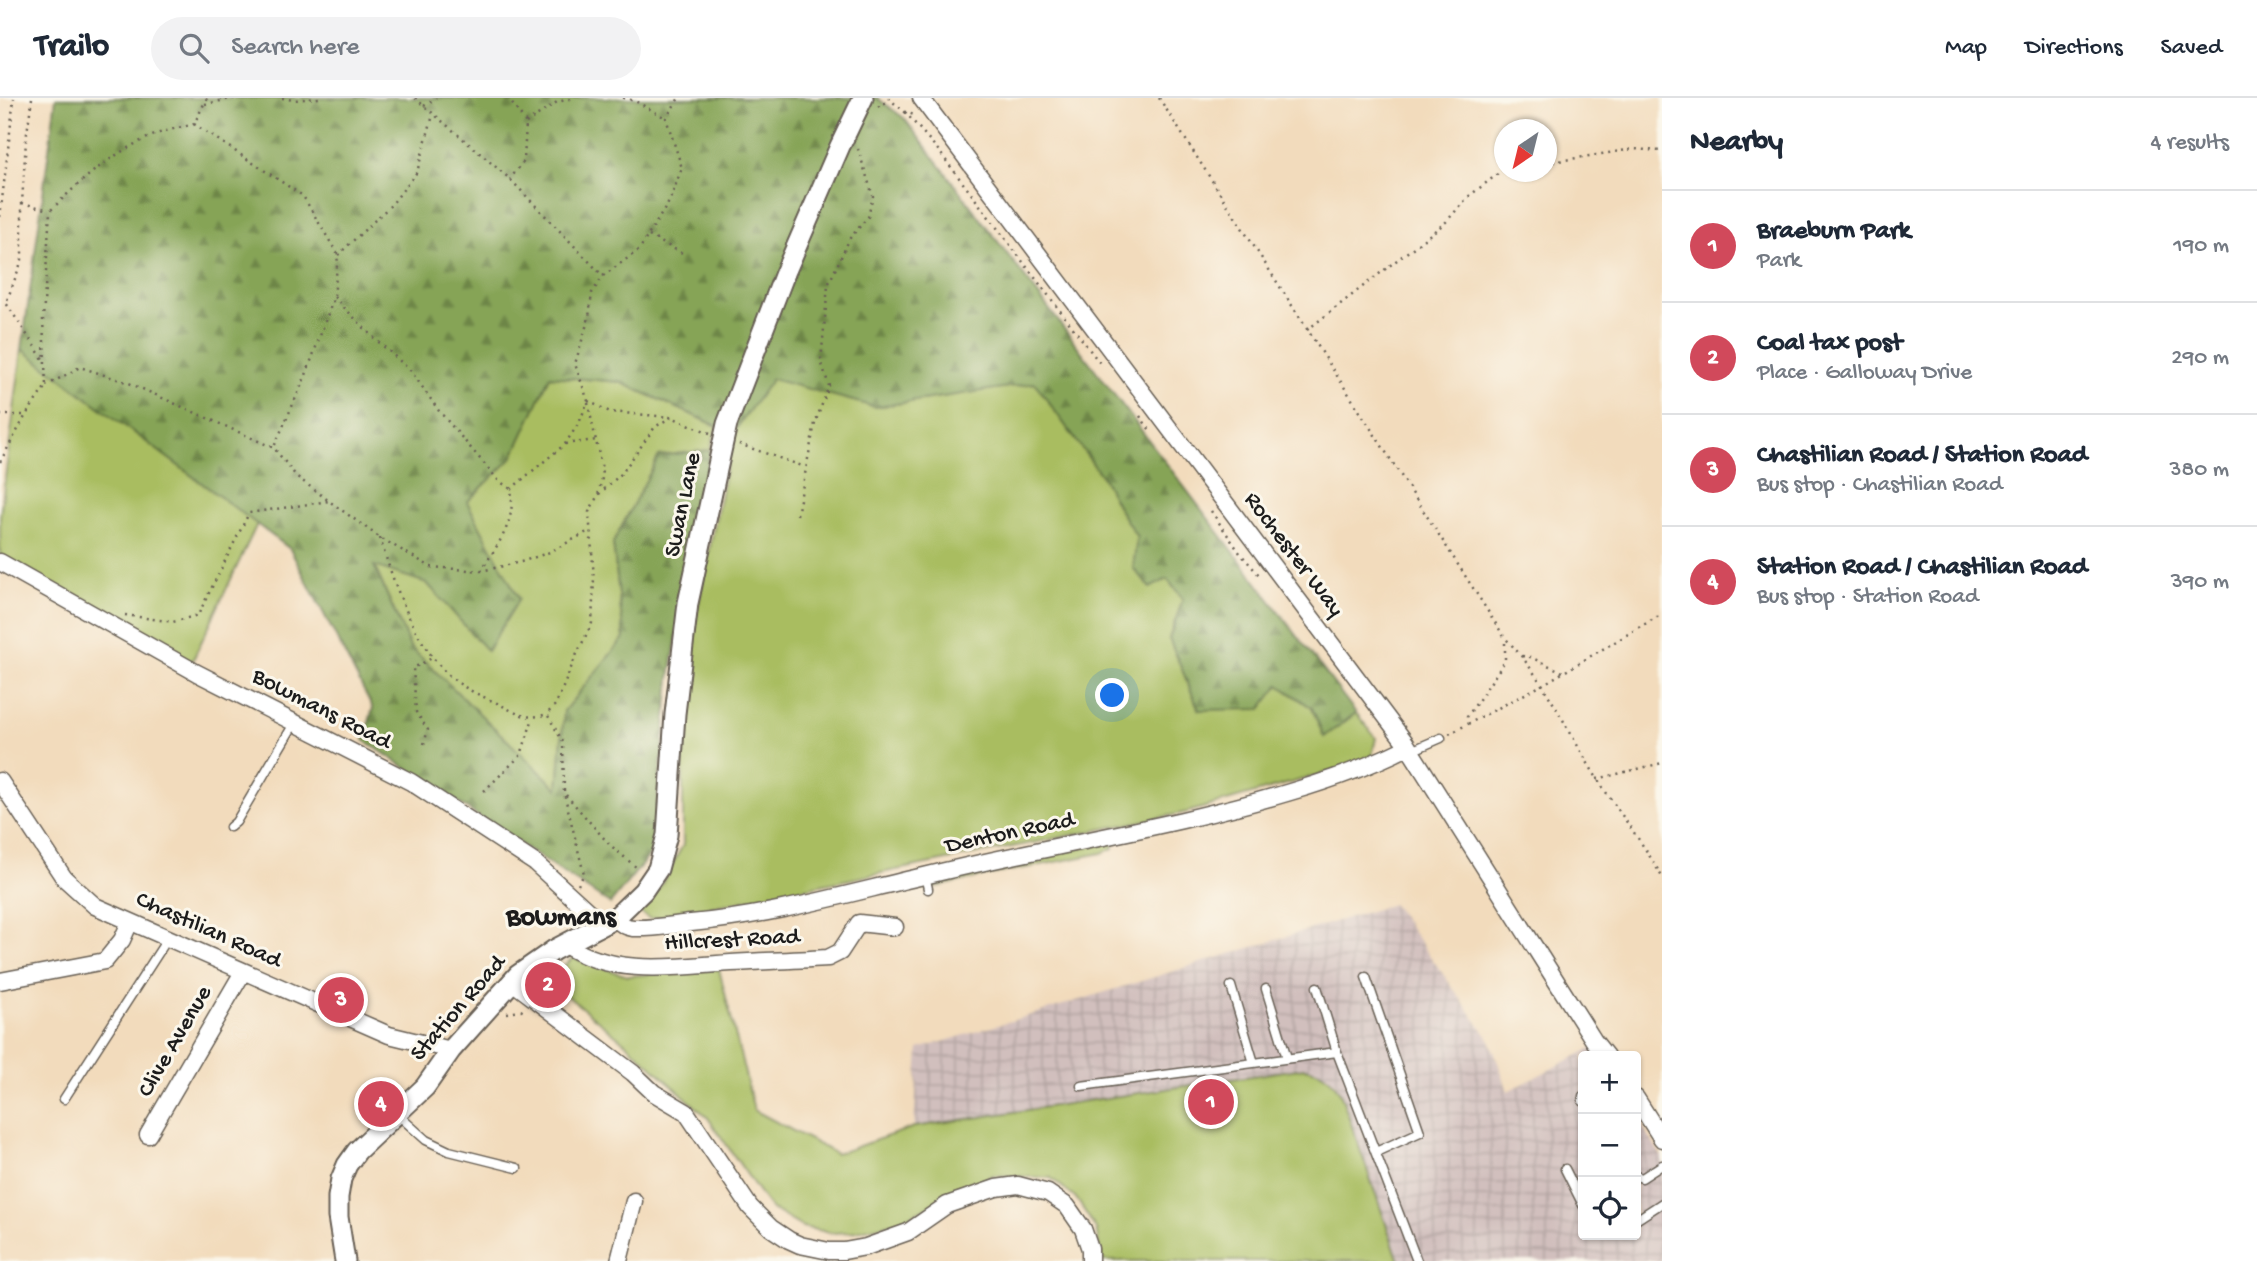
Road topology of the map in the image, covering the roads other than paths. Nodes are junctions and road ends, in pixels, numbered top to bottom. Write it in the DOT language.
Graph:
graph roads {
  1 [pos="921,98"];
  2 [pos="867,105"];
  3 [pos="0,562"];
  4 [pos="295,722"];
  5 [pos="1441,738"];
  6 [pos="1410,749"];
  7 [pos="3,791"];
  8 [pos="230,827"];
  9 [pos="849,895"];
  10 [pos="130,922"];
  11 [pos="609,922"];
  12 [pos="859,923"];
  13 [pos="895,927"];
  14 [pos="168,938"];
  15 [pos="564,944"];
  16 [pos="243,972"];
  17 [pos="1366,977"];
  18 [pos="0,981"];
  19 [pos="510,981"];
  20 [pos="1231,986"];
  21 [pos="1317,987"];
  22 [pos="1266,989"];
  23 [pos="450,1050"];
  24 [pos="1602,1051"];
  25 [pos="1337,1052"];
  26 [pos="1287,1058"];
  27 [pos="1254,1063"];
  28 [pos="1082,1086"];
  29 [pos="64,1099"];
  30 [pos="1641,1106"];
  31 [pos="397,1114"];
  32 [pos="148,1135"];
  33 [pos="1662,1139"];
  34 [pos="1376,1153"];
  35 [pos="1662,1165"];
  36 [pos="517,1168"];
  37 [pos="1565,1169"];
  38 [pos="1640,1177"];
  39 [pos="1578,1195"];
  40 [pos="634,1201"];
  41 [pos="1662,1203"];
  42 [pos="1641,1217"];
  43 [pos="345,1261"];
  44 [pos="619,1261"];
  45 [pos="1090,1261"];
  46 [pos="1417,1261"];
  1 -- 6 [label="street, Rochester Way"];
  2 -- 11 [label="street, Swan Lane"];
  3 -- 4 [label="street, Bowmans Road"];
  4 -- 8 [label="lane"];
  4 -- 11 [label="street, Bowmans Road"];
  5 -- 6 [label="lane"];
  6 -- 9 [label="street, Denton Road"];
  6 -- 24 [label="street, Rochester Way"];
  7 -- 10 [label="street, Chastilian Road"];
  9 -- 11 [label="street, Denton Road"];
  9 -- 12 [label="street"];
  10 -- 14 [label="street, Chastilian Road"];
  10 -- 18 [label="street"];
  11 -- 15 [label="street, Station Road"];
  12 -- 13 [label="street"];
  12 -- 15 [label="street, Hillcrest Road"];
  14 -- 16 [label="street, Chastilian Road"];
  14 -- 29 [label="lane"];
  15 -- 19 [label="street, Station Road"];
  16 -- 23 [label="street, Chastilian Road"];
  16 -- 32 [label="street, Clive Avenue"];
  17 -- 34 [label="lane"];
  19 -- 23 [label="street, Station Road"];
  19 -- 45 [label="street"];
  20 -- 27 [label="lane"];
  21 -- 25 [label="lane"];
  22 -- 26 [label="lane"];
  23 -- 31 [label="street, Station Road"];
  25 -- 26 [label="lane"];
  25 -- 34 [label="lane"];
  26 -- 27 [label="lane"];
  27 -- 28 [label="lane"];
  30 -- 33 [label="street"];
  31 -- 36 [label="lane"];
  31 -- 43 [label="street, Station Road"];
  34 -- 46 [label="lane"];
  35 -- 38 [label="lane"];
  37 -- 39 [label="lane"];
  40 -- 44 [label="street"];
  41 -- 42 [label="lane"];
}
